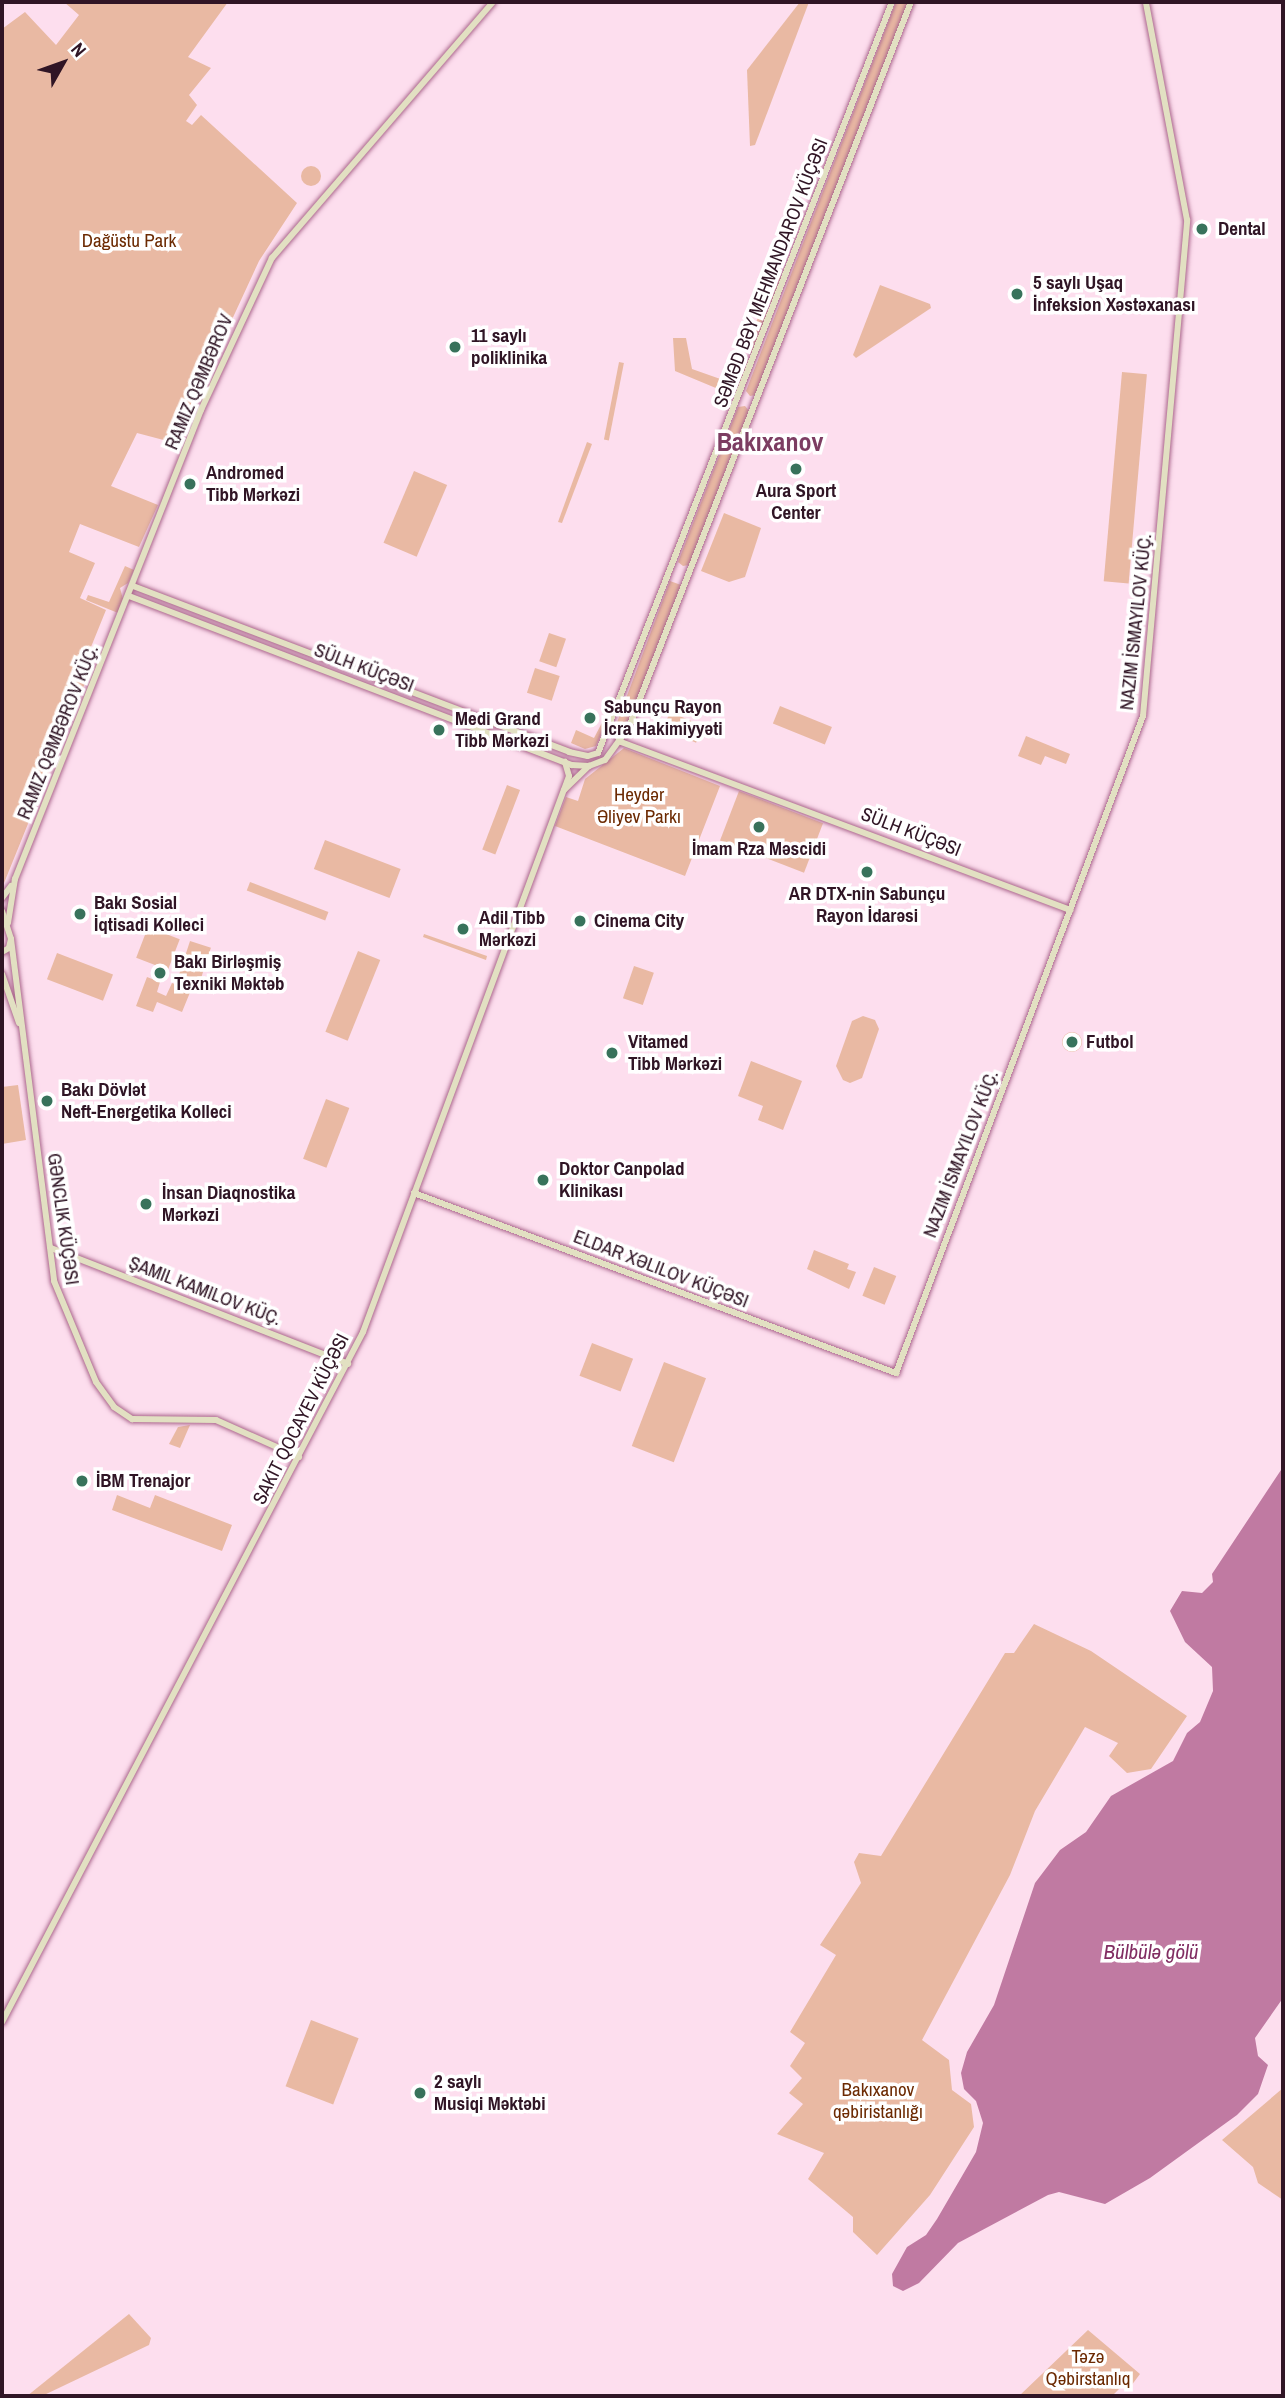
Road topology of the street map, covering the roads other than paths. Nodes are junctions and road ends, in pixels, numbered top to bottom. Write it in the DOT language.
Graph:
graph roads {
  1 [pos="493,2"];
  2 [pos="892,2"];
  3 [pos="911,2"];
  4 [pos="1146,2"];
  5 [pos="136,588"];
  6 [pos="129,596"];
  7 [pos="246,629"];
  8 [pos="242,639"];
  9 [pos="364,674"];
  10 [pos="361,684"];
  11 [pos="612,723"];
  12 [pos="629,727"];
  13 [pos="621,742"];
  14 [pos="562,749"];
  15 [pos="602,749"];
  16 [pos="561,760"];
  17 [pos="589,766"];
  18 [pos="560,797"];
  19 [pos="15,878"];
  20 [pos="2,898"];
  21 [pos="1071,910"];
  22 [pos="2,911"];
  23 [pos="8,923"];
  24 [pos="11,939"];
  25 [pos="2,953"];
  26 [pos="2,974"];
  27 [pos="23,1035"];
  28 [pos="414,1193"];
  29 [pos="51,1248"];
  30 [pos="348,1364"];
  31 [pos="299,1457"];
  32 [pos="2,2022"];
  1 -- 5 [label="street, RAMIZ QƏMBƏROV"];
  2 -- 11 [label="street, SƏMƏD BƏY MEHMANDAROV KÜÇƏSI"];
  3 -- 12 [label="street, SƏMƏD BƏY MEHMANDAROV KÜÇƏSI"];
  4 -- 21 [label="street"];
  5 -- 6 [label="street, RAMIZ QƏMBƏROV"];
  5 -- 7 [label="street, SÜLH KÜÇƏSI"];
  6 -- 8 [label="street, SÜLH KÜÇƏSI"];
  6 -- 19 [label="street, RAMIZ QƏMBƏROV KÜÇ."];
  7 -- 8 [label="street"];
  7 -- 9 [label="street, SÜLH KÜÇƏSI"];
  8 -- 10 [label="street, SÜLH KÜÇƏSI"];
  9 -- 10 [label="street"];
  9 -- 14 [label="street, SÜLH KÜÇƏSI"];
  10 -- 16 [label="street, SÜLH KÜÇƏSI"];
  11 -- 12 [label="street"];
  11 -- 13 [label="street"];
  11 -- 15 [label="street, SƏMƏD BƏY MEHMANDAROV KÜÇƏSI"];
  12 -- 13 [label="street, SƏMƏD BƏY MEHMANDAROV KÜÇƏSI"];
  13 -- 17 [label="street, SƏMƏD BƏY MEHMANDAROV KÜÇƏSI"];
  13 -- 21 [label="street, SÜLH KÜÇƏSI"];
  14 -- 15 [label="street"];
  14 -- 16 [label="street"];
  15 -- 17 [label="street, SƏMƏD BƏY MEHMANDAROV KÜÇƏSI"];
  16 -- 17 [label="street, SÜLH KÜÇƏSI"];
  16 -- 18 [label="street"];
  17 -- 18 [label="street"];
  18 -- 28 [label="street, SAKIT QOCAYEV KÜÇƏSI"];
  19 -- 20 [label="street"];
  19 -- 23 [label="street"];
  21 -- 28 [label="street, ELDAR XƏLILOV KÜÇƏSI"];
  22 -- 23 [label="street"];
  23 -- 24 [label="street"];
  24 -- 25 [label="street"];
  24 -- 27 [label="street"];
  26 -- 27 [label="street"];
  27 -- 29 [label="street, GƏNCLIK KÜÇƏSI"];
  28 -- 30 [label="street, SAKIT QOCAYEV KÜÇƏSI"];
  29 -- 30 [label="street, ŞAMIL KAMILOV KÜÇ."];
  29 -- 31 [label="street, GƏNCLIK KÜÇƏSI"];
  30 -- 31 [label="street, SAKIT QOCAYEV KÜÇƏSI"];
  31 -- 32 [label="street, SAKIT QOCAYEV KÜÇƏSI"];
}
